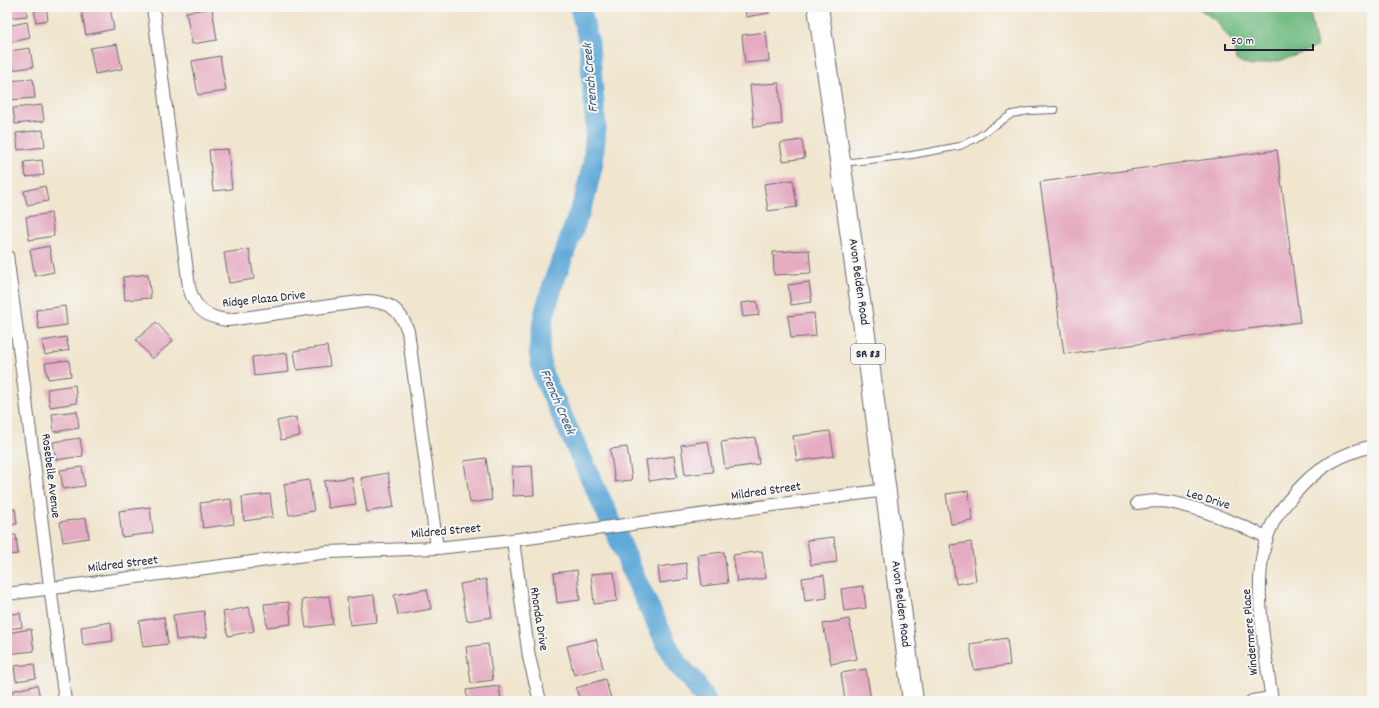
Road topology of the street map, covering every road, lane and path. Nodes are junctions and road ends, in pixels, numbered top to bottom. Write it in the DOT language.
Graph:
graph roads {
  1 [pos="153,7"];
  2 [pos="818,7"];
  3 [pos="1055,110"];
  4 [pos="841,163"];
  5 [pos="7,255"];
  6 [pos="1372,446"];
  7 [pos="886,490"];
  8 [pos="1137,503"];
  9 [pos="1267,537"];
  10 [pos="512,540"];
  11 [pos="437,548"];
  12 [pos="50,588"];
  13 [pos="7,594"];
  14 [pos="1272,700"];
  15 [pos="65,701"];
  16 [pos="540,701"];
  17 [pos="913,701"];
  18 [pos="1252,701"];
  1 -- 11 [label="street, Ridge Plaza Drive"];
  2 -- 4 [label="main road, Avon Belden Road / SR 83"];
  3 -- 4 [label="lane"];
  4 -- 7 [label="main road, Avon Belden Road / SR 83"];
  5 -- 12 [label="street, Rosebelle Avenue"];
  6 -- 9 [label="street, Windermere Place"];
  7 -- 10 [label="street, Mildred Street"];
  7 -- 17 [label="main road, Avon Belden Road / SR 83"];
  8 -- 9 [label="street, Leo Drive"];
  9 -- 14 [label="street, Windermere Place"];
  10 -- 11 [label="street, Mildred Street"];
  10 -- 16 [label="street, Rhonda Drive"];
  11 -- 12 [label="street, Mildred Street"];
  12 -- 13 [label="street, Mildred Street"];
  12 -- 15 [label="street, Rosebelle Avenue"];
  14 -- 18 [label="street"];
}
